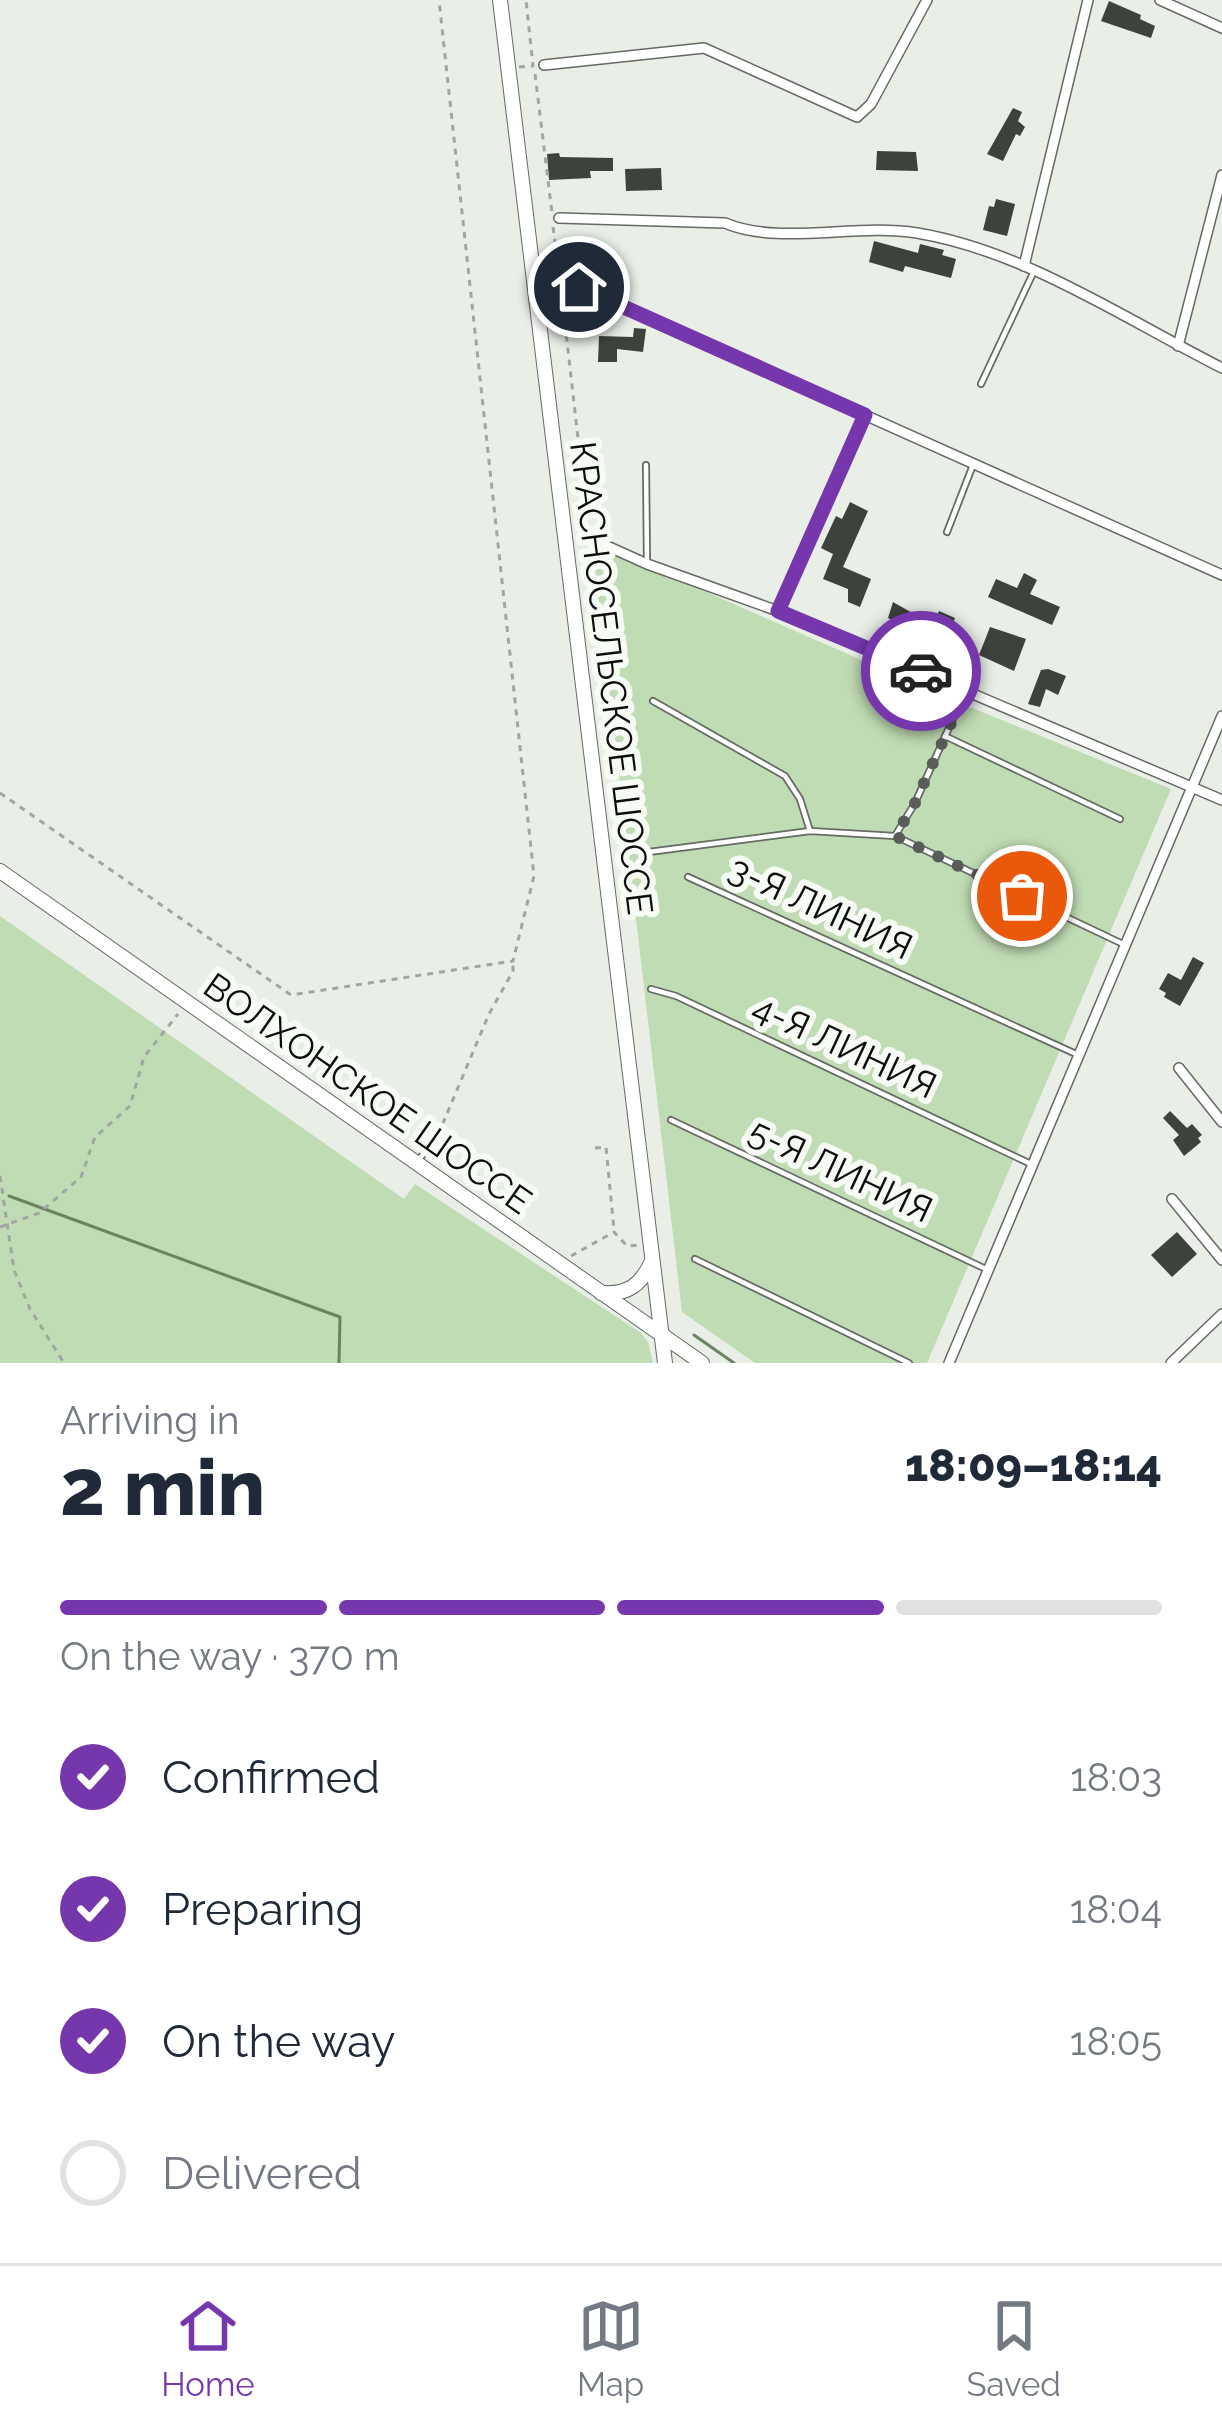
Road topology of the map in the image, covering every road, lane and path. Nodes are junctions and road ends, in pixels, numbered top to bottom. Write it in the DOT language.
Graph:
graph roads {
  1 [pos="440,0"];
  2 [pos="500,0"];
  3 [pos="526,0"];
  4 [pos="927,0"];
  5 [pos="1088,0"];
  6 [pos="1160,0"];
  7 [pos="1222,28"];
  8 [pos="536,66"];
  9 [pos="521,67"];
  10 [pos="1222,175"];
  11 [pos="555,223"];
  12 [pos="1029,269"];
  13 [pos="579,287"];
  14 [pos="1178,346"];
  15 [pos="1222,368"];
  16 [pos="981,384"];
  17 [pos="865,415"];
  18 [pos="973,464"];
  19 [pos="646,465"];
  20 [pos="947,532"];
  21 [pos="593,544"];
  22 [pos="647,564"];
  23 [pos="1222,575"];
  24 [pos="778,611"];
  25 [pos="966,690"];
  26 [pos="653,701"];
  27 [pos="1222,716"];
  28 [pos="945,736"];
  29 [pos="1190,785"];
  30 [pos="0,794"];
  31 [pos="1222,800"];
  32 [pos="1120,819"];
  33 [pos="810,831"];
  34 [pos="895,836"];
  35 [pos="641,854"];
  36 [pos="0,871"];
  37 [pos="688,877"];
  38 [pos="1125,945"];
  39 [pos="513,962"];
  40 [pos="651,988"];
  41 [pos="184,1007"];
  42 [pos="1080,1056"];
  43 [pos="1179,1068"];
  44 [pos="671,1120"];
  45 [pos="1222,1122"];
  46 [pos="438,1136"];
  47 [pos="595,1148"];
  48 [pos="417,1164"];
  49 [pos="1034,1165"];
  50 [pos="0,1176"];
  51 [pos="1172,1199"];
  52 [pos="7,1224"];
  53 [pos="0,1227"];
  54 [pos="614,1232"];
  55 [pos="638,1245"];
  56 [pos="569,1259"];
  57 [pos="695,1259"];
  58 [pos="653,1260"];
  59 [pos="1222,1260"];
  60 [pos="988,1270"];
  61 [pos="601,1293"];
  62 [pos="1222,1314"];
  63 [pos="662,1334"];
  64 [pos="64,1363"];
  65 [pos="665,1363"];
  66 [pos="702,1363"];
  67 [pos="909,1363"];
  68 [pos="949,1363"];
  69 [pos="1171,1363"];
  1 -- 39 [label="path"];
  2 -- 58 [label="main road, КРАСНОСЕЛЬСКОЕ ШОССЕ"];
  3 -- 8 [label="path"];
  4 -- 8 [label="street"];
  5 -- 12 [label="street"];
  6 -- 7 [label="street"];
  8 -- 9 [label="path"];
  8 -- 11 [label="path"];
  10 -- 14 [label="street"];
  11 -- 12 [label="street"];
  11 -- 21 [label="path"];
  12 -- 14 [label="street"];
  12 -- 16 [label="lane"];
  13 -- 17 [label="street"];
  14 -- 15 [label="street"];
  17 -- 18 [label="street"];
  17 -- 24 [label="lane"];
  18 -- 20 [label="lane"];
  18 -- 23 [label="street"];
  19 -- 22 [label="lane"];
  21 -- 22 [label="street"];
  22 -- 24 [label="street"];
  24 -- 25 [label="street"];
  25 -- 28 [label="lane"];
  25 -- 29 [label="street"];
  26 -- 33 [label="lane"];
  27 -- 29 [label="street"];
  28 -- 32 [label="lane"];
  28 -- 34 [label="lane"];
  29 -- 31 [label="street"];
  29 -- 38 [label="street"];
  30 -- 39 [label="path"];
  33 -- 34 [label="lane"];
  33 -- 35 [label="lane"];
  34 -- 38 [label="lane"];
  36 -- 48 [label="main road, ВОЛХОНСКОЕ ШОССЕ"];
  37 -- 42 [label="lane, 3-Я ЛИНИЯ"];
  38 -- 42 [label="street"];
  39 -- 46 [label="path"];
  40 -- 49 [label="lane, 4-Я ЛИНИЯ"];
  41 -- 52 [label="path"];
  42 -- 49 [label="street"];
  43 -- 45 [label="street"];
  44 -- 60 [label="lane, 5-Я ЛИНИЯ"];
  46 -- 48 [label="lane"];
  47 -- 54 [label="path"];
  48 -- 61 [label="main road, ВОЛХОНСКОЕ ШОССЕ"];
  49 -- 60 [label="street"];
  50 -- 52 [label="path"];
  51 -- 59 [label="street"];
  52 -- 53 [label="path"];
  52 -- 64 [label="path"];
  54 -- 55 [label="path"];
  54 -- 56 [label="path"];
  57 -- 67 [label="lane"];
  58 -- 61 [label="main road"];
  58 -- 63 [label="main road, КРАСНОСЕЛЬСКОЕ ШОССЕ"];
  60 -- 68 [label="street"];
  61 -- 63 [label="main road, ВОЛХОНСКОЕ ШОССЕ"];
  62 -- 69 [label="street"];
  63 -- 65 [label="main road, КРАСНОСЕЛЬСКОЕ ШОССЕ"];
  63 -- 66 [label="main road, ВОЛХОНСКОЕ ШОССЕ"];
}
